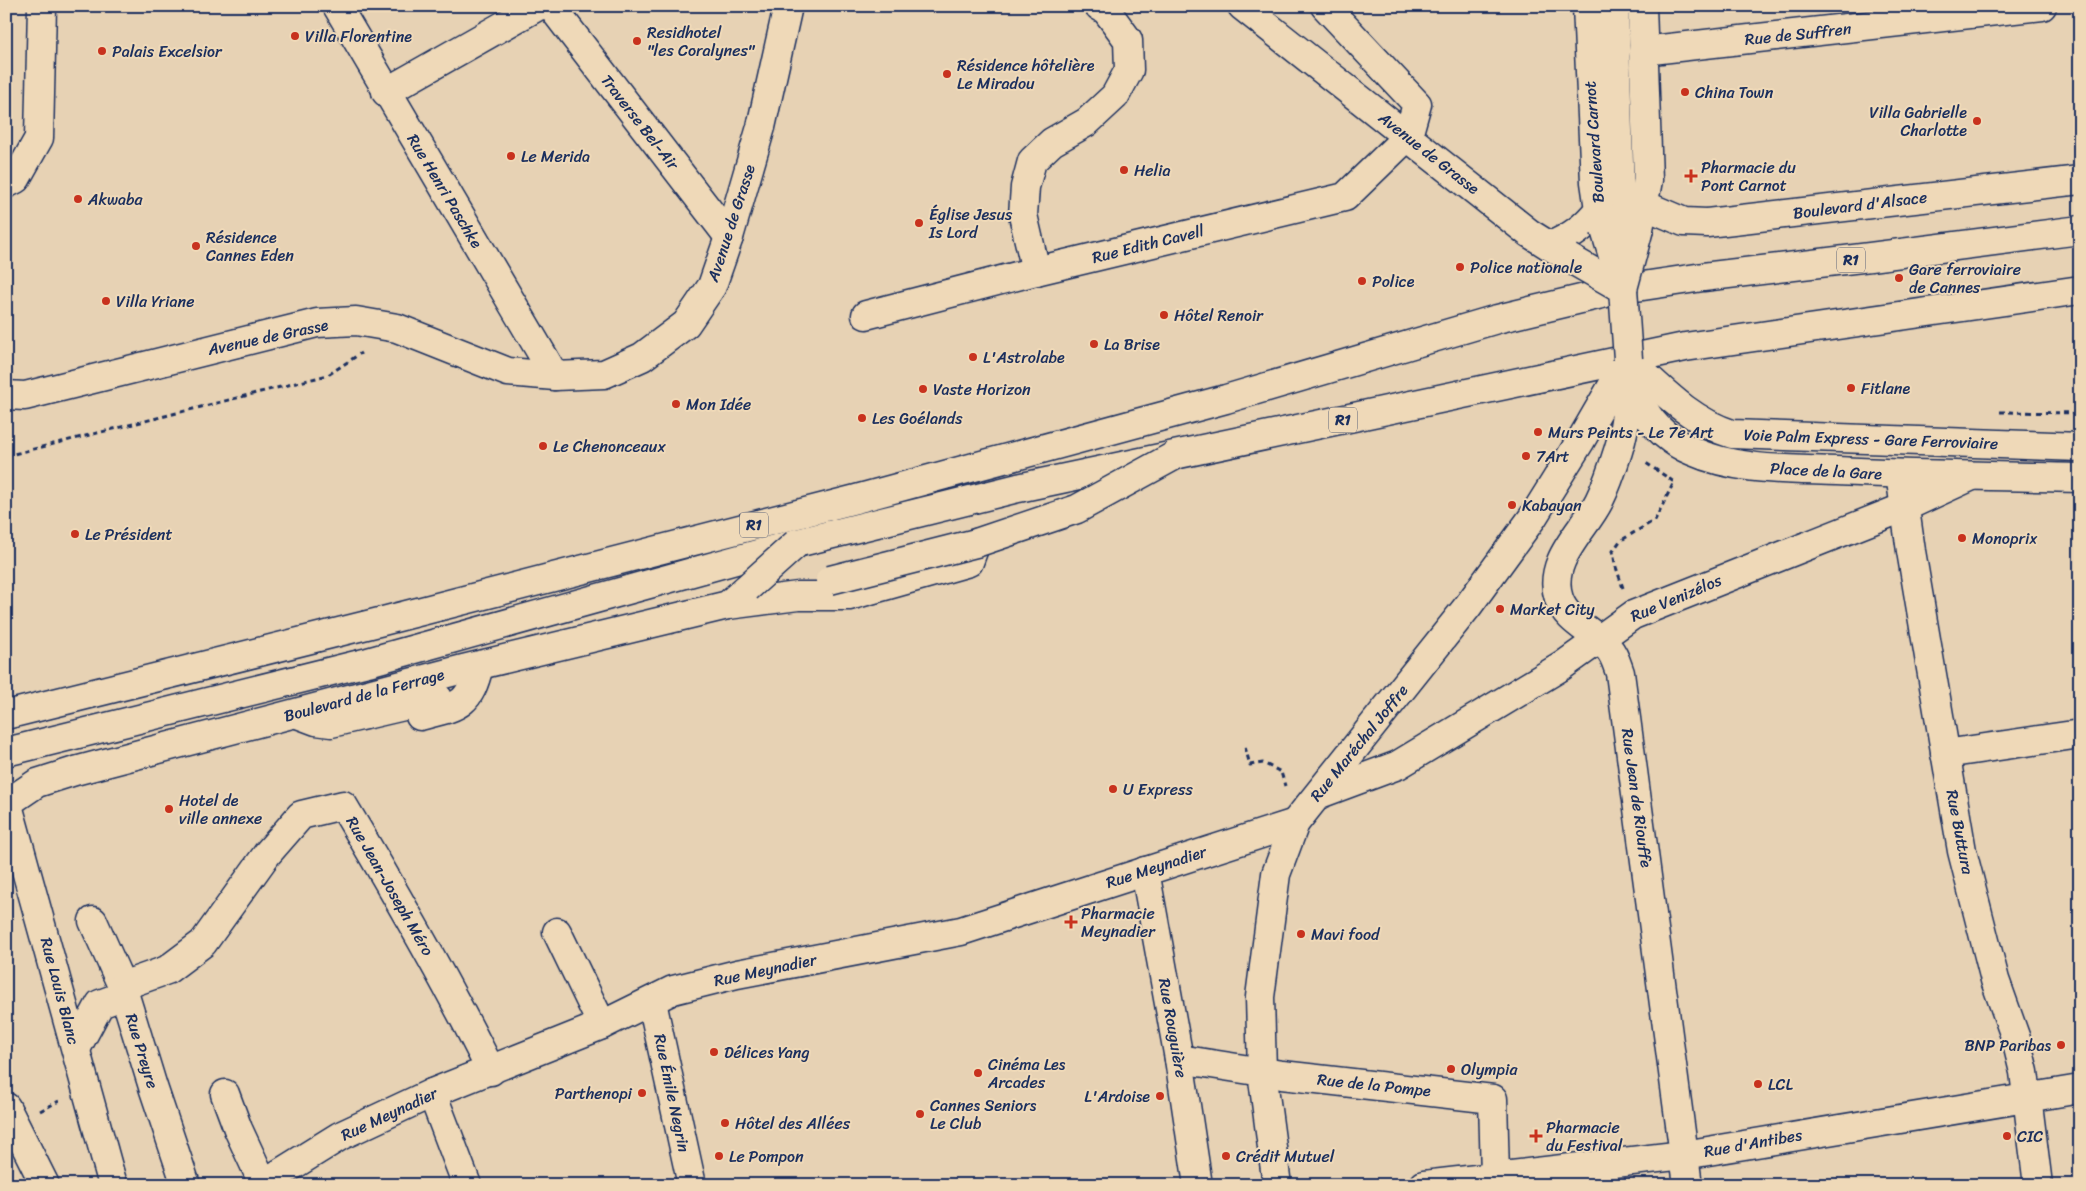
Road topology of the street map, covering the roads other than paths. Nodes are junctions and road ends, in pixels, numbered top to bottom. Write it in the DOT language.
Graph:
graph roads {
  1 [pos="42,6"];
  2 [pos="336,6"];
  3 [pos="538,6"];
  4 [pos="551,6"];
  5 [pos="788,6"];
  6 [pos="1099,6"];
  7 [pos="1242,6"];
  8 [pos="1325,6"];
  9 [pos="1587,6"];
  10 [pos="1642,6"];
  11 [pos="2042,6"];
  12 [pos="1614,19"];
  13 [pos="1643,51"];
  14 [pos="386,92"];
  15 [pos="1644,94"];
  16 [pos="1408,136"];
  17 [pos="2080,180"];
  18 [pos="6,184"];
  19 [pos="1622,220"];
  20 [pos="2080,230"];
  21 [pos="729,237"];
  22 [pos="1560,252"];
  23 [pos="1036,271"];
  24 [pos="1623,289"];
  25 [pos="2080,290"];
  26 [pos="866,315"];
  27 [pos="1628,359"];
  28 [pos="555,376"];
  29 [pos="6,395"];
  30 [pos="2080,447"];
  31 [pos="1174,456"];
  32 [pos="2080,458"];
  33 [pos="1748,466"];
  34 [pos="1900,474"];
  35 [pos="1972,476"];
  36 [pos="2080,478"];
  37 [pos="1905,507"];
  38 [pos="797,543"];
  39 [pos="976,543"];
  40 [pos="830,580"];
  41 [pos="738,597"];
  42 [pos="1599,640"];
  43 [pos="479,666"];
  44 [pos="438,698"];
  45 [pos="294,713"];
  46 [pos="6,715"];
  47 [pos="380,727"];
  48 [pos="2080,734"];
  49 [pos="6,752"];
  50 [pos="1945,754"];
  51 [pos="1318,795"];
  52 [pos="7,802"];
  53 [pos="1295,823"];
  54 [pos="1146,871"];
  55 [pos="93,920"];
  56 [pos="557,932"];
  57 [pos="124,991"];
  58 [pos="652,1002"];
  59 [pos="602,1025"];
  60 [pos="76,1049"];
  61 [pos="1179,1059"];
  62 [pos="491,1071"];
  63 [pos="1262,1072"];
  64 [pos="2080,1089"];
  65 [pos="432,1093"];
  66 [pos="225,1094"];
  67 [pos="2028,1097"];
  68 [pos="10,1116"];
  69 [pos="1684,1154"];
  70 [pos="1494,1176"];
  71 [pos="262,1184"];
  72 [pos="45,1185"];
  73 [pos="113,1185"];
  74 [pos="186,1185"];
  75 [pos="467,1185"];
  76 [pos="692,1185"];
  77 [pos="1198,1185"];
  78 [pos="1277,1185"];
  79 [pos="1424,1185"];
  80 [pos="1688,1185"];
  81 [pos="2038,1185"];
  1 -- 18 [label="main road"];
  2 -- 14 [label="main road, Rue Henri Paschke"];
  3 -- 14 [label="main road"];
  4 -- 21 [label="main road, Traverse Bel-Air"];
  5 -- 21 [label="main road, Avenue de Grasse"];
  6 -- 23 [label="main road"];
  7 -- 16 [label="main road, Avenue de Grasse"];
  8 -- 16 [label="main road"];
  9 -- 19 [label="main road, Boulevard Carnot"];
  10 -- 13 [label="main road, Boulevard Carnot"];
  11 -- 13 [label="main road, Rue de Suffren"];
  12 -- 15 [label="main road"];
  12 -- 19 [label="main road"];
  13 -- 15 [label="main road, Boulevard Carnot"];
  14 -- 28 [label="main road, Rue Henri Paschke"];
  15 -- 19 [label="main road, Boulevard Carnot"];
  16 -- 22 [label="main road, Avenue de Grasse"];
  16 -- 23 [label="main road, Rue Edith Cavell"];
  17 -- 19 [label="main road, Boulevard d'Alsace"];
  19 -- 22 [label="main road"];
  19 -- 24 [label="main road, Boulevard Carnot, bridge"];
  20 -- 24 [label="main road, R1"];
  21 -- 28 [label="main road, Avenue de Grasse"];
  22 -- 24 [label="main road, Avenue de Grasse, bridge"];
  23 -- 26 [label="main road, Rue Edith Cavell"];
  24 -- 27 [label="main road, Boulevard Carnot, bridge"];
  24 -- 46 [label="main road, R1"];
  25 -- 27 [label="main road, R1"];
  27 -- 30 [label="main road, Voie Palm Express - Gare Ferroviaire"];
  27 -- 31 [label="main road, R1"];
  27 -- 33 [label="main road, Place de la Gare"];
  27 -- 42 [label="main road, Rue Jean de Riouffe"];
  27 -- 51 [label="main road, Rue Maréchal Joffre"];
  28 -- 29 [label="main road, Avenue de Grasse"];
  31 -- 38 [label="main road, R1"];
  31 -- 39 [label="main road, bridge"];
  32 -- 33 [label="main road, Voie Palm Express - Gare Ferroviaire"];
  33 -- 34 [label="main road, Place de la Gare"];
  34 -- 35 [label="main road, Place de la Gare"];
  34 -- 37 [label="main road, Rue Buttura"];
  35 -- 36 [label="main road, Place de la Gare"];
  35 -- 37 [label="main road, Rue Venizélos"];
  37 -- 42 [label="main road, Rue Venizélos"];
  37 -- 50 [label="main road, Rue Buttura"];
  38 -- 41 [label="main road, Boulevard de la Ferrage, bridge"];
  38 -- 49 [label="main road, R1"];
  39 -- 40 [label="main road, bridge"];
  39 -- 41 [label="main road, Boulevard de la Ferrage"];
  41 -- 43 [label="main road, Boulevard de la Ferrage"];
  42 -- 51 [label="main road, Rue Venizélos"];
  42 -- 69 [label="main road, Rue Jean de Riouffe"];
  43 -- 45 [label="main road, Boulevard de la Ferrage"];
  43 -- 47 [label="main road"];
  44 -- 45 [label="main road"];
  45 -- 52 [label="main road, Boulevard de la Ferrage"];
  48 -- 50 [label="main road"];
  50 -- 67 [label="main road, Rue Buttura"];
  51 -- 53 [label="main road, Rue Maréchal Joffre"];
  52 -- 60 [label="main road, Rue Louis Blanc"];
  53 -- 54 [label="main road, Rue Meynadier"];
  53 -- 63 [label="main road, Rue Maréchal Joffre"];
  54 -- 58 [label="main road, Rue Meynadier"];
  54 -- 61 [label="main road, Rue Rouguière"];
  55 -- 57 [label="main road, Rue Preyre"];
  56 -- 59 [label="main road"];
  57 -- 60 [label="main road"];
  57 -- 62 [label="main road, Rue Jean-Joseph Méro"];
  57 -- 74 [label="main road, Rue Preyre"];
  58 -- 59 [label="main road, Rue Meynadier"];
  58 -- 76 [label="main road, Rue Émile Negrin"];
  59 -- 62 [label="main road, Rue Meynadier"];
  60 -- 73 [label="main road, Rue Louis Blanc"];
  61 -- 63 [label="main road, Rue de la Pompe"];
  61 -- 77 [label="main road, Rue Rouguière"];
  62 -- 65 [label="main road, Rue Meynadier"];
  63 -- 70 [label="main road, Rue de la Pompe"];
  63 -- 78 [label="main road, Rue Maréchal Joffre"];
  64 -- 67 [label="main road, Rue d'Antibes"];
  65 -- 71 [label="main road, Rue Meynadier"];
  65 -- 75 [label="main road"];
  66 -- 71 [label="main road"];
  67 -- 69 [label="main road, Rue d'Antibes"];
  67 -- 81 [label="main road, Rue Buttura"];
  68 -- 72 [label="main road"];
  69 -- 70 [label="main road, Rue d'Antibes"];
  69 -- 80 [label="main road, Rue Jean de Riouffe"];
  70 -- 79 [label="main road, Rue d'Antibes"];
}
